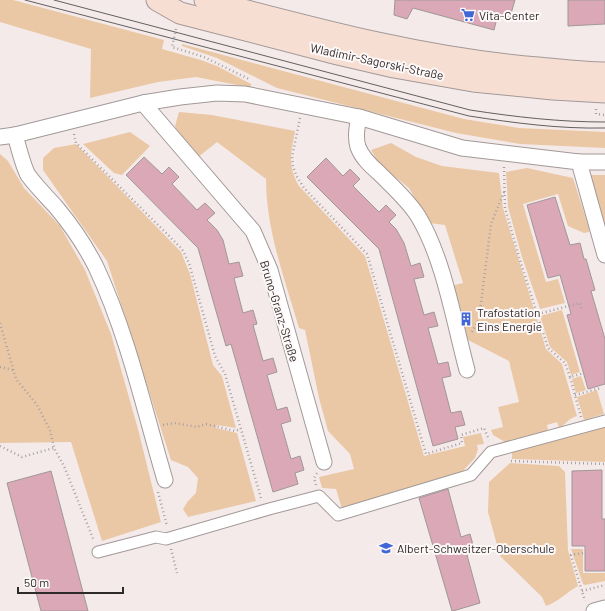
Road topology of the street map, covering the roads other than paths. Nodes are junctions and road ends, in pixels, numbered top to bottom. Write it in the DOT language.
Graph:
graph roads {
  1 [pos="157,0"];
  2 [pos="205,0"];
  3 [pos="605,73"];
  4 [pos="605,92"];
  5 [pos="143,104"];
  6 [pos="359,117"];
  7 [pos="15,135"];
  8 [pos="0,137"];
  9 [pos="579,162"];
  10 [pos="605,162"];
  11 [pos="605,255"];
  12 [pos="466,370"];
  13 [pos="605,421"];
  14 [pos="324,462"];
  15 [pos="161,484"];
  16 [pos="98,552"];
  17 [pos="590,608"];
  18 [pos="605,608"];
  1 -- 4 [label="main road, Wladimir-Sagorski-Straße"];
  2 -- 3 [label="main road, Wladimir-Sagorski-Straße"];
  5 -- 6 [label="street"];
  5 -- 7 [label="street"];
  5 -- 14 [label="street, Bruno-Granz-Straße"];
  6 -- 9 [label="street"];
  6 -- 12 [label="street"];
  7 -- 8 [label="street"];
  7 -- 15 [label="street"];
  9 -- 10 [label="street"];
  9 -- 11 [label="street"];
  13 -- 16 [label="street"];
  17 -- 18 [label="street"];
}
